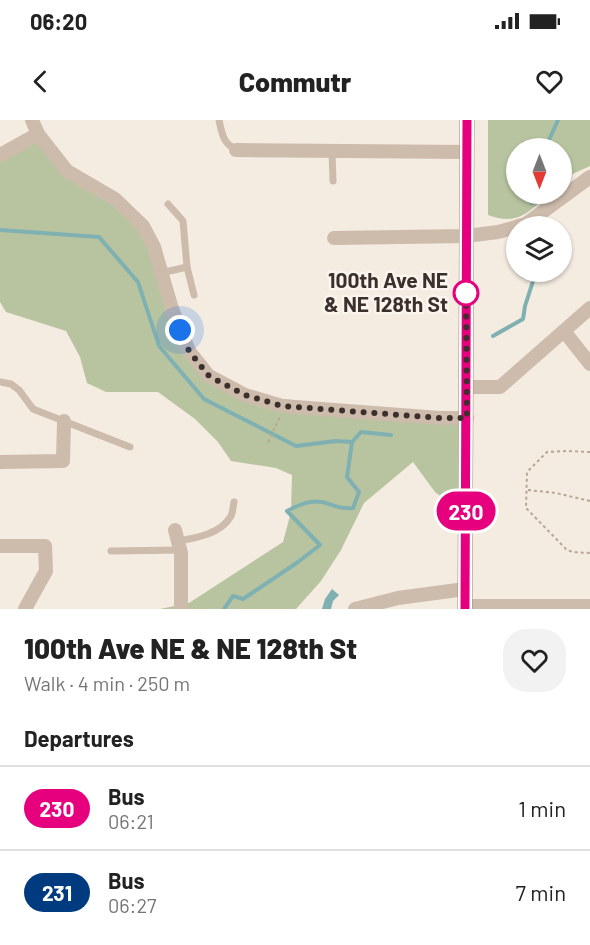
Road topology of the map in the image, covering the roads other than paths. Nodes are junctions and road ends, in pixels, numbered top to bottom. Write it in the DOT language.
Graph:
graph roads {
  1 [pos="32,120"];
  2 [pos="219,120"];
  3 [pos="467,120"];
  4 [pos="38,134"];
  5 [pos="236,150"];
  6 [pos="332,152"];
  7 [pos="467,152"];
  8 [pos="0,155"];
  9 [pos="590,177"];
  10 [pos="333,181"];
  11 [pos="168,204"];
  12 [pos="537,216"];
  13 [pos="506,230"];
  14 [pos="466,236"];
  15 [pos="334,238"];
  16 [pos="187,267"];
  17 [pos="161,273"];
  18 [pos="194,295"];
  19 [pos="590,308"];
  20 [pos="564,331"];
  21 [pos="590,364"];
  22 [pos="0,382"];
  23 [pos="467,387"];
  24 [pos="467,418"];
  25 [pos="64,422"];
  26 [pos="130,447"];
  27 [pos="0,462"];
  28 [pos="234,502"];
  29 [pos="178,541"];
  30 [pos="0,546"];
  31 [pos="111,551"];
  32 [pos="465,589"];
  33 [pos="590,606"];
  34 [pos="465,608"];
  35 [pos="25,609"];
  36 [pos="182,609"];
  37 [pos="355,609"];
  1 -- 4 [label="street"];
  2 -- 5 [label="lane"];
  3 -- 7 [label="main road"];
  4 -- 8 [label="street"];
  4 -- 17 [label="street"];
  5 -- 6 [label="street"];
  6 -- 7 [label="street"];
  6 -- 10 [label="lane"];
  7 -- 14 [label="main road"];
  9 -- 12 [label="street"];
  11 -- 16 [label="lane"];
  13 -- 14 [label="street"];
  14 -- 15 [label="street"];
  14 -- 23 [label="main road"];
  16 -- 17 [label="lane"];
  16 -- 18 [label="lane"];
  17 -- 24 [label="street"];
  19 -- 20 [label="street"];
  20 -- 21 [label="street"];
  20 -- 23 [label="street"];
  22 -- 25 [label="lane"];
  23 -- 24 [label="main road"];
  24 -- 32 [label="main road"];
  25 -- 26 [label="lane"];
  25 -- 27 [label="street"];
  28 -- 29 [label="lane"];
  29 -- 31 [label="lane"];
  29 -- 36 [label="street"];
  30 -- 35 [label="street"];
  32 -- 34 [label="main road"];
  32 -- 37 [label="street"];
  33 -- 34 [label="street"];
}
